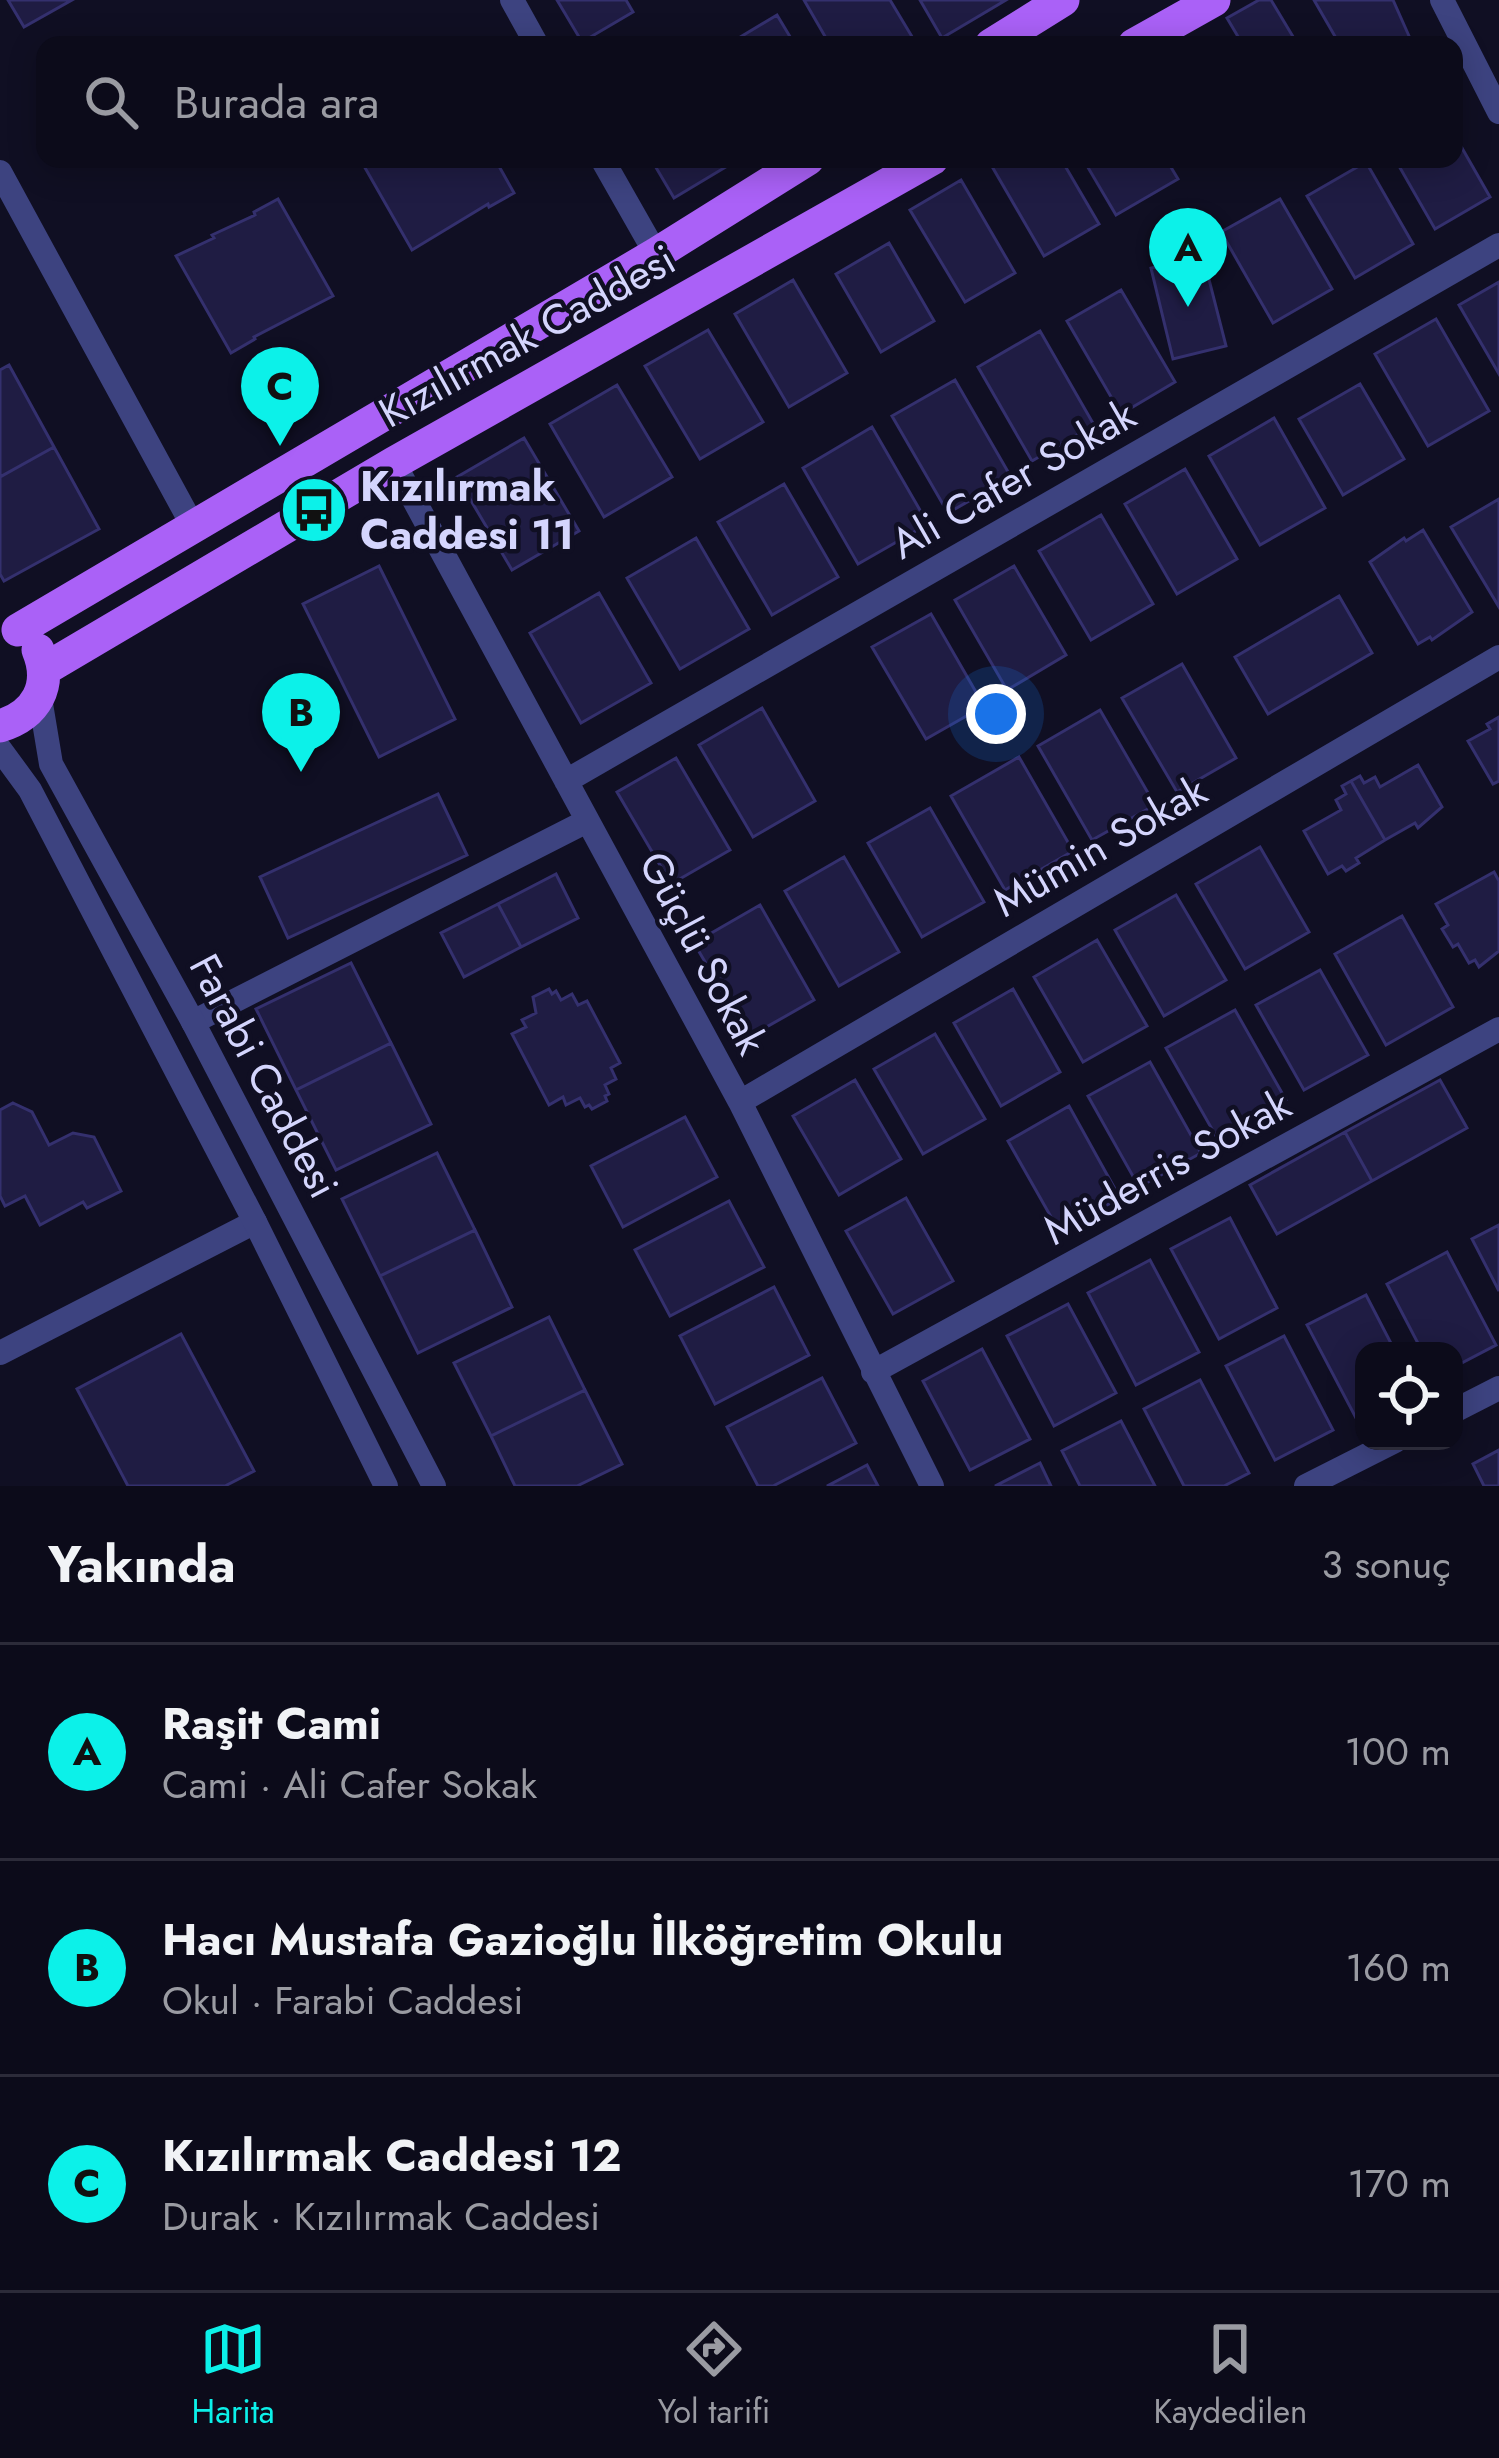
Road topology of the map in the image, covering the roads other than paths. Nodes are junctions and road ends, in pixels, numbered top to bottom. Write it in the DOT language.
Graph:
graph roads {
  1 [pos="512,0"];
  2 [pos="1064,0"];
  3 [pos="1214,0"];
  4 [pos="1442,0"];
  5 [pos="532,36"];
  6 [pos="1006,36"];
  7 [pos="1150,36"];
  8 [pos="1460,36"];
  9 [pos="1463,41"];
  10 [pos="1499,112"];
  11 [pos="607,168"];
  12 [pos="794,168"];
  13 [pos="916,168"];
  14 [pos="0,172"];
  15 [pos="1499,245"];
  16 [pos="656,254"];
  17 [pos="394,463"];
  18 [pos="194,528"];
  19 [pos="9,627"];
  20 [pos="1499,657"];
  21 [pos="42,683"];
  22 [pos="0,726"];
  23 [pos="0,748"];
  24 [pos="566,781"];
  25 [pos="587,821"];
  26 [pos="193,1022"];
  27 [pos="1499,1029"];
  28 [pos="740,1102"];
  29 [pos="255,1222"];
  30 [pos="0,1353"];
  31 [pos="873,1372"];
  32 [pos="1499,1388"];
  33 [pos="1463,1406"];
  34 [pos="1377,1450"];
  35 [pos="386,1486"];
  36 [pos="434,1486"];
  37 [pos="932,1486"];
  38 [pos="1306,1486"];
  1 -- 5 [label="street"];
  2 -- 6 [label="main road"];
  3 -- 7 [label="main road"];
  4 -- 8 [label="street"];
  9 -- 10 [label="street"];
  11 -- 16 [label="street"];
  12 -- 16 [label="main road, Kızılırmak Caddesi"];
  13 -- 17 [label="main road, Kızılırmak Caddesi"];
  14 -- 18 [label="street"];
  15 -- 24 [label="street, Ali Cafer Sokak"];
  16 -- 18 [label="main road, Kızılırmak Caddesi"];
  17 -- 21 [label="main road, Kızılırmak Caddesi"];
  17 -- 24 [label="street, Güçlü Sokak"];
  18 -- 19 [label="main road, Kızılırmak Caddesi"];
  19 -- 21 [label="main road"];
  20 -- 28 [label="street, Mümin Sokak"];
  21 -- 22 [label="main road, Kızılırmak Caddesi"];
  21 -- 26 [label="street, Farabi Caddesi"];
  23 -- 29 [label="street, Farabi Caddesi"];
  24 -- 25 [label="street, Güçlü Sokak"];
  25 -- 26 [label="street"];
  25 -- 28 [label="street, Güçlü Sokak"];
  26 -- 36 [label="street, Farabi Caddesi"];
  27 -- 31 [label="street, Müderris Sokak"];
  28 -- 31 [label="street, Güçlü Sokak"];
  29 -- 30 [label="street"];
  29 -- 35 [label="street, Farabi Caddesi"];
  31 -- 37 [label="street, Güçlü Sokak"];
  32 -- 33 [label="street"];
  34 -- 38 [label="street"];
}
